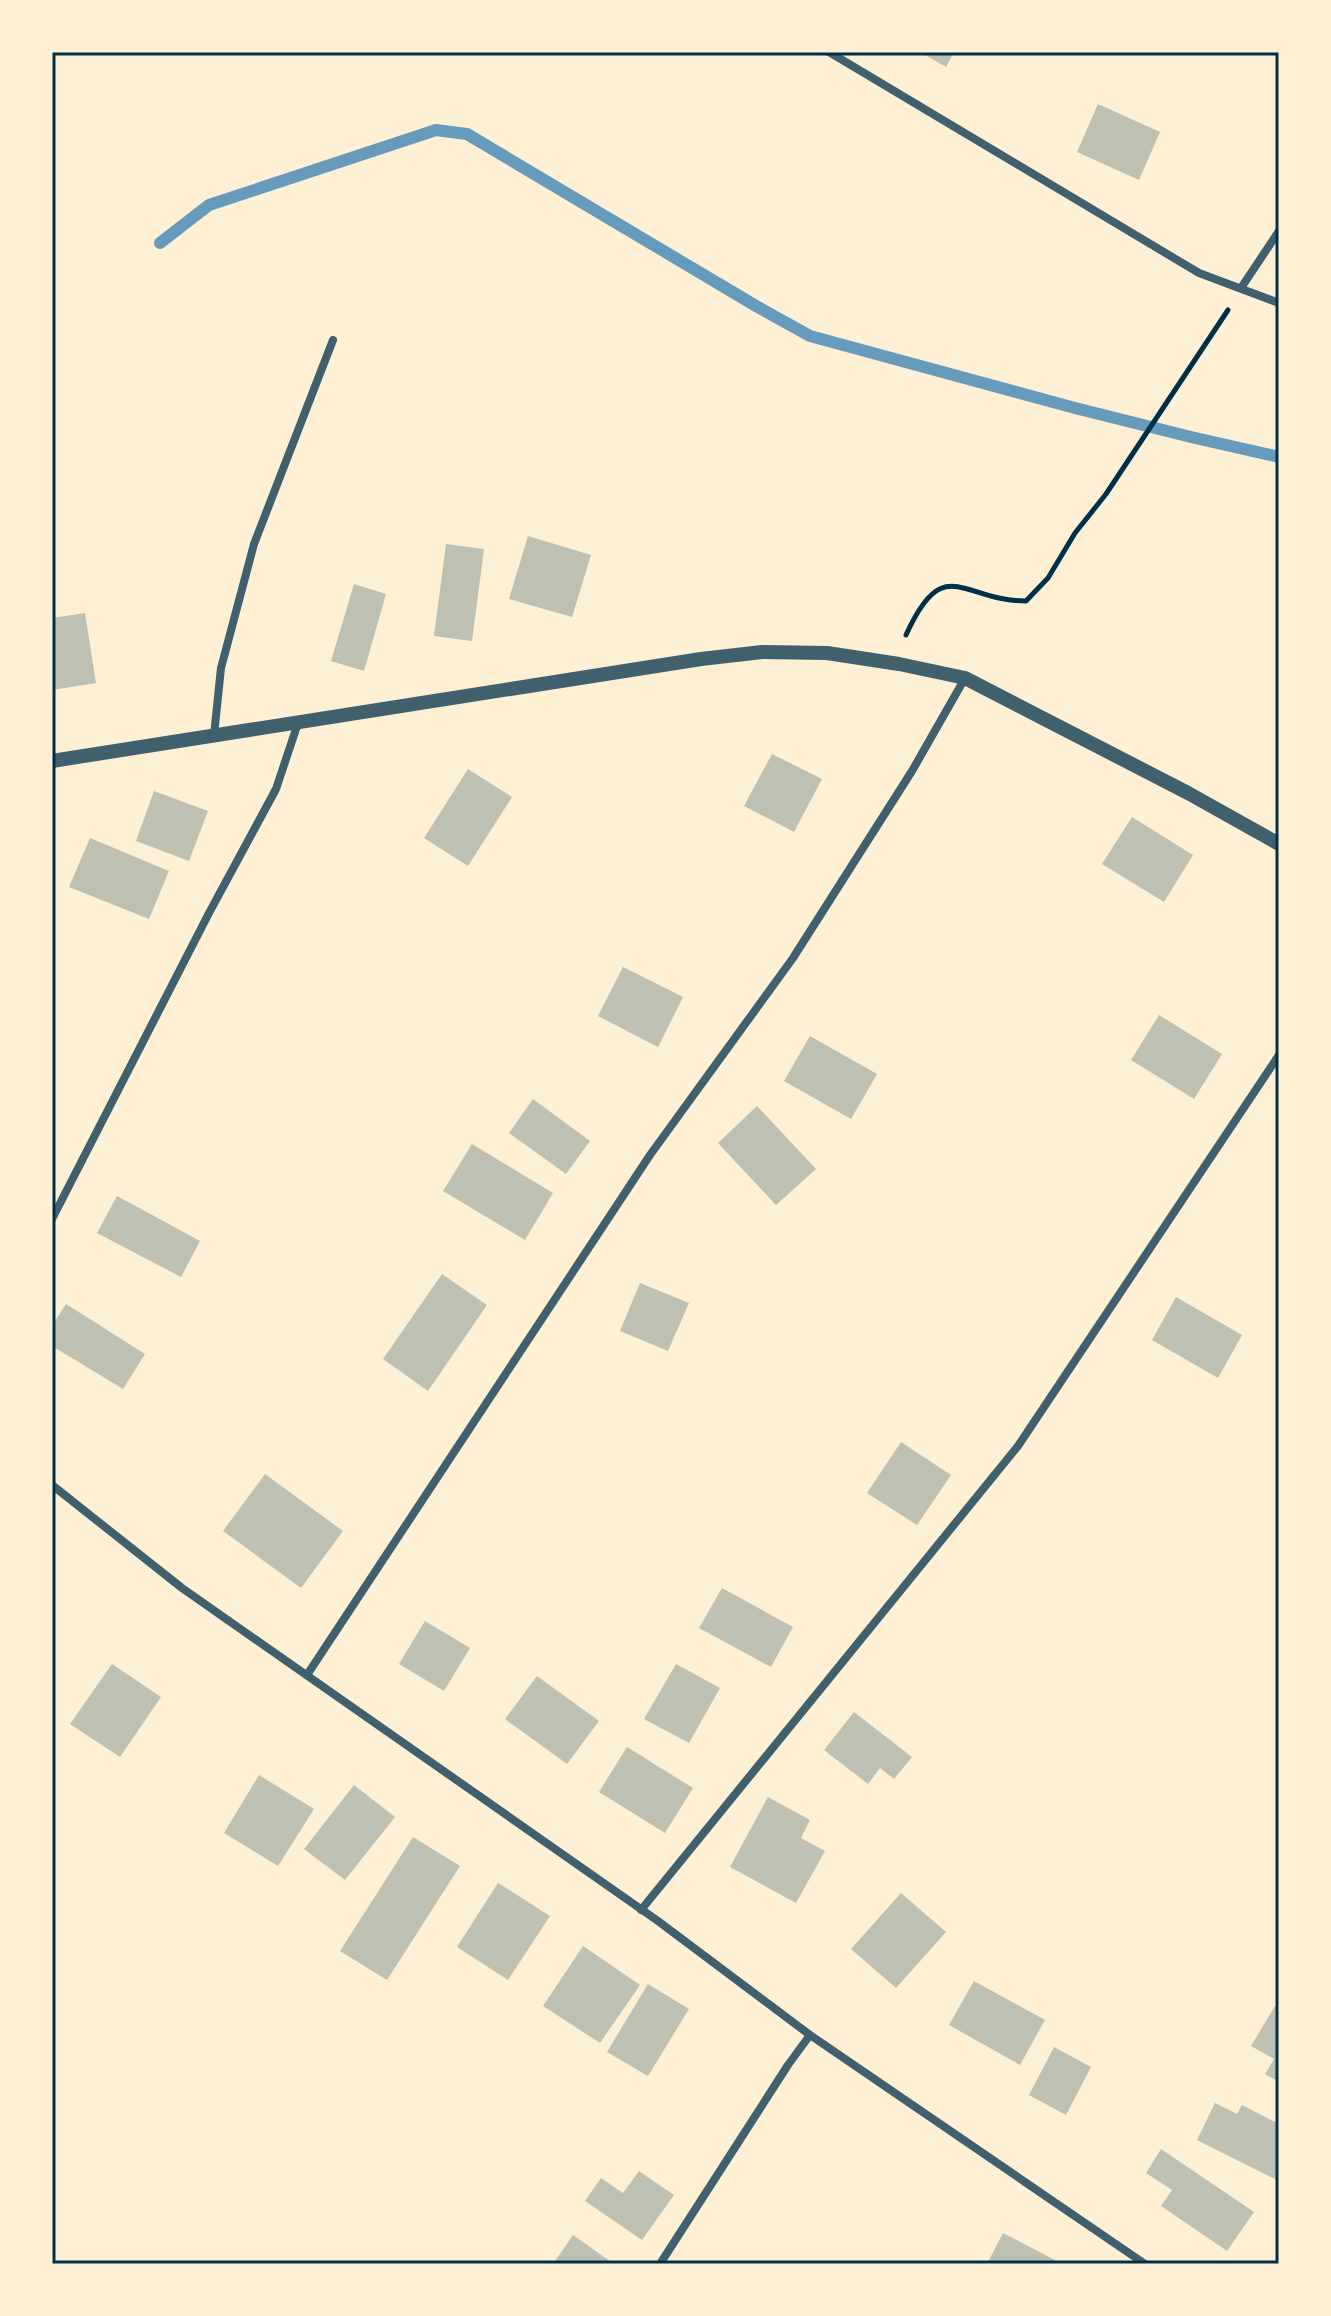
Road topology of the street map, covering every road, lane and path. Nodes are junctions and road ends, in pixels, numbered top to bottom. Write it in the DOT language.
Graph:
graph roads {
  1 [pos="829,52"];
  2 [pos="1279,231"];
  3 [pos="1241,288"];
  4 [pos="1279,303"];
  5 [pos="333,340"];
  6 [pos="906,635"];
  7 [pos="965,678"];
  8 [pos="298,723"];
  9 [pos="214,735"];
  10 [pos="52,761"];
  11 [pos="1279,844"];
  12 [pos="1279,1055"];
  13 [pos="52,1219"];
  14 [pos="52,1485"];
  15 [pos="307,1675"];
  16 [pos="641,1910"];
  17 [pos="810,2035"];
  18 [pos="660,2264"];
  19 [pos="1145,2264"];
  1 -- 3 [label="street"];
  2 -- 3 [label="street"];
  3 -- 4 [label="street"];
  3 -- 6 [label="path"];
  5 -- 9 [label="street"];
  7 -- 8 [label="street"];
  7 -- 11 [label="street"];
  7 -- 15 [label="street"];
  8 -- 9 [label="street"];
  8 -- 13 [label="street"];
  9 -- 10 [label="street"];
  12 -- 16 [label="street"];
  14 -- 15 [label="street"];
  15 -- 16 [label="street"];
  16 -- 17 [label="street"];
  17 -- 18 [label="street"];
  17 -- 19 [label="street"];
}
